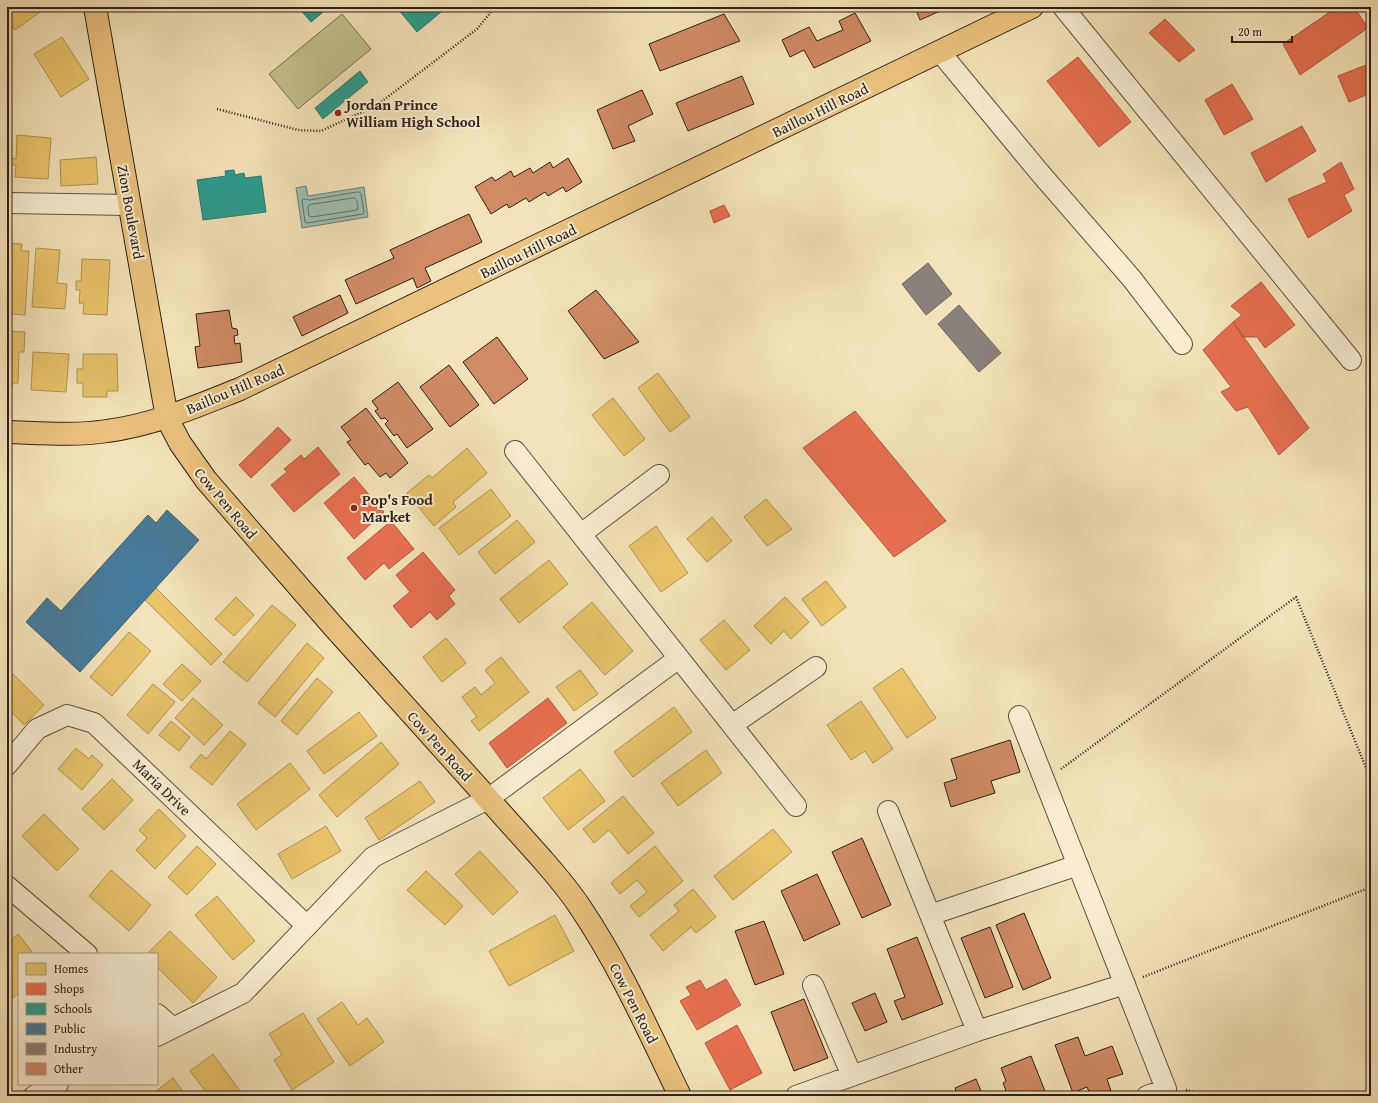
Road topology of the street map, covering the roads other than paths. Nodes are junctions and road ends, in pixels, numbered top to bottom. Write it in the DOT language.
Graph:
graph roads {
  1 [pos="95,7"];
  2 [pos="1032,7"];
  3 [pos="1063,7"];
  4 [pos="940,52"];
  5 [pos="7,203"];
  6 [pos="129,205"];
  7 [pos="1182,344"];
  8 [pos="1351,360"];
  9 [pos="167,418"];
  10 [pos="7,432"];
  11 [pos="515,451"];
  12 [pos="659,475"];
  13 [pos="581,534"];
  14 [pos="679,658"];
  15 [pos="816,667"];
  16 [pos="1019,716"];
  17 [pos="732,725"];
  18 [pos="7,765"];
  19 [pos="488,799"];
  20 [pos="796,806"];
  21 [pos="888,811"];
  22 [pos="1078,865"];
  23 [pos="7,886"];
  24 [pos="930,915"];
  25 [pos="307,926"];
  26 [pos="86,953"];
  27 [pos="1125,984"];
  28 [pos="813,985"];
  29 [pos="158,1016"];
  30 [pos="977,1031"];
  31 [pos="165,1032"];
  32 [pos="852,1076"];
  33 [pos="56,1085"];
  34 [pos="34,1096"];
  35 [pos="680,1096"];
  36 [pos="796,1096"];
  37 [pos="1147,1096"];
  1 -- 6 [label="main road, Zion Boulevard"];
  2 -- 4 [label="main road, Baillou Hill Road"];
  3 -- 8 [label="street"];
  4 -- 7 [label="street"];
  4 -- 9 [label="main road, Baillou Hill Road"];
  5 -- 6 [label="street"];
  6 -- 9 [label="main road, Zion Boulevard"];
  9 -- 10 [label="main road, Baillou Hill Road"];
  9 -- 19 [label="main road, Cow Pen Road"];
  11 -- 13 [label="street"];
  12 -- 13 [label="street"];
  13 -- 14 [label="street"];
  14 -- 17 [label="street"];
  14 -- 19 [label="street"];
  15 -- 17 [label="street"];
  16 -- 22 [label="street"];
  17 -- 20 [label="street"];
  18 -- 25 [label="street, Maria Drive"];
  19 -- 25 [label="street"];
  19 -- 35 [label="main road, Cow Pen Road"];
  21 -- 24 [label="street"];
  22 -- 24 [label="street"];
  22 -- 27 [label="street"];
  23 -- 26 [label="street"];
  24 -- 30 [label="street"];
  25 -- 31 [label="street"];
  27 -- 30 [label="street"];
  27 -- 37 [label="street"];
  28 -- 32 [label="street"];
  29 -- 31 [label="street"];
  30 -- 32 [label="street"];
  32 -- 36 [label="street"];
  33 -- 34 [label="street"];
}
